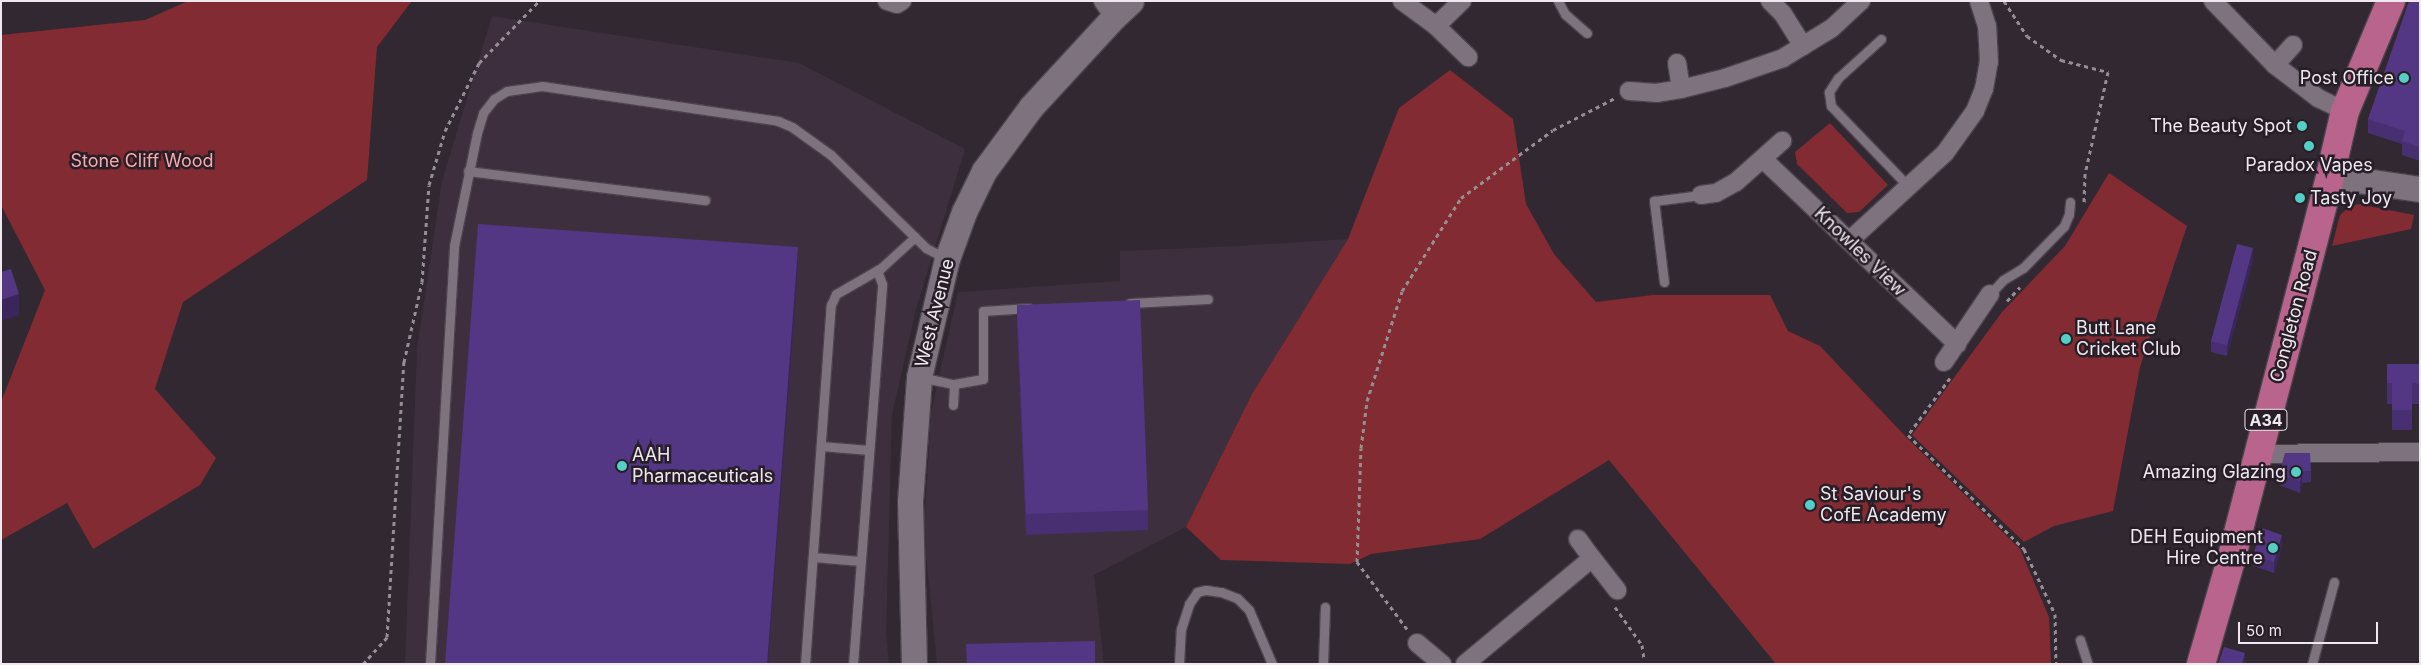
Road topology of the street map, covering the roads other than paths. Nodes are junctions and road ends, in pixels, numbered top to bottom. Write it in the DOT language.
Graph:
graph roads {
  1 [pos="887,1"];
  2 [pos="902,1"];
  3 [pos="1402,1"];
  4 [pos="1462,1"];
  5 [pos="1558,1"];
  6 [pos="1770,1"];
  7 [pos="1861,1"];
  8 [pos="1979,1"];
  9 [pos="2213,1"];
  10 [pos="2391,1"];
  11 [pos="1116,6"];
  12 [pos="1436,26"];
  13 [pos="1588,33"];
  14 [pos="1881,38"];
  15 [pos="1803,46"];
  16 [pos="2293,46"];
  17 [pos="1468,57"];
  18 [pos="1678,63"];
  19 [pos="2275,65"];
  20 [pos="1681,89"];
  21 [pos="1629,91"];
  22 [pos="2345,111"];
  23 [pos="1782,142"];
  24 [pos="1764,160"];
  25 [pos="468,171"];
  26 [pos="2330,176"];
  27 [pos="1909,187"];
  28 [pos="2420,190"];
  29 [pos="1701,195"];
  30 [pos="705,200"];
  31 [pos="2070,202"];
  32 [pos="915,237"];
  33 [pos="1849,241"];
  34 [pos="947,260"];
  35 [pos="877,270"];
  36 [pos="1664,282"];
  37 [pos="1208,299"];
  38 [pos="1996,299"];
  39 [pos="1120,304"];
  40 [pos="1042,308"];
  41 [pos="1956,344"];
  42 [pos="1948,369"];
  43 [pos="919,377"];
  44 [pos="954,384"];
  45 [pos="953,405"];
  46 [pos="821,446"];
  47 [pos="869,450"];
  48 [pos="2420,452"];
  49 [pos="2257,454"];
  50 [pos="1578,539"];
  51 [pos="813,557"];
  52 [pos="1592,558"];
  53 [pos="860,561"];
  54 [pos="2334,582"];
  55 [pos="1617,590"];
  56 [pos="1325,607"];
  57 [pos="2080,640"];
  58 [pos="1417,643"];
  59 [pos="430,664"];
  60 [pos="805,664"];
  61 [pos="853,664"];
  62 [pos="914,664"];
  63 [pos="1179,664"];
  64 [pos="1272,664"];
  65 [pos="1323,664"];
  66 [pos="1442,664"];
  67 [pos="1465,664"];
  68 [pos="2088,664"];
  69 [pos="2201,664"];
  70 [pos="2312,664"];
  1 -- 2 [label="street"];
  3 -- 12 [label="street"];
  4 -- 12 [label="street"];
  5 -- 13 [label="lane"];
  6 -- 15 [label="street"];
  7 -- 15 [label="street"];
  8 -- 27 [label="street"];
  9 -- 19 [label="street"];
  10 -- 22 [label="highway, Congleton Road / A34"];
  11 -- 34 [label="street, West Avenue"];
  12 -- 17 [label="street"];
  14 -- 27 [label="lane"];
  15 -- 20 [label="street"];
  16 -- 19 [label="street"];
  18 -- 20 [label="street"];
  19 -- 22 [label="street"];
  20 -- 21 [label="street"];
  22 -- 26 [label="highway, Congleton Road / A34"];
  23 -- 24 [label="street"];
  24 -- 29 [label="street"];
  24 -- 33 [label="street, Knowles View"];
  25 -- 30 [label="lane"];
  25 -- 32 [label="lane"];
  25 -- 59 [label="lane"];
  26 -- 28 [label="street"];
  26 -- 49 [label="highway, Congleton Road / A34"];
  27 -- 33 [label="street"];
  29 -- 36 [label="lane"];
  31 -- 38 [label="lane"];
  32 -- 34 [label="lane"];
  32 -- 35 [label="lane"];
  33 -- 41 [label="street, Knowles View"];
  34 -- 43 [label="street, West Avenue"];
  35 -- 46 [label="lane"];
  35 -- 47 [label="lane"];
  37 -- 39 [label="lane"];
  38 -- 41 [label="street"];
  40 -- 44 [label="lane"];
  41 -- 42 [label="street"];
  43 -- 44 [label="lane"];
  43 -- 62 [label="street, West Avenue"];
  44 -- 45 [label="lane"];
  46 -- 47 [label="lane"];
  46 -- 51 [label="lane"];
  47 -- 53 [label="lane"];
  48 -- 49 [label="street"];
  49 -- 69 [label="highway, Congleton Road / A34"];
  50 -- 52 [label="street"];
  51 -- 53 [label="lane"];
  51 -- 60 [label="lane"];
  52 -- 55 [label="street"];
  52 -- 67 [label="street"];
  53 -- 61 [label="lane"];
  54 -- 70 [label="lane"];
  56 -- 65 [label="lane"];
  57 -- 68 [label="lane"];
  58 -- 66 [label="street"];
  63 -- 64 [label="lane"];
}
